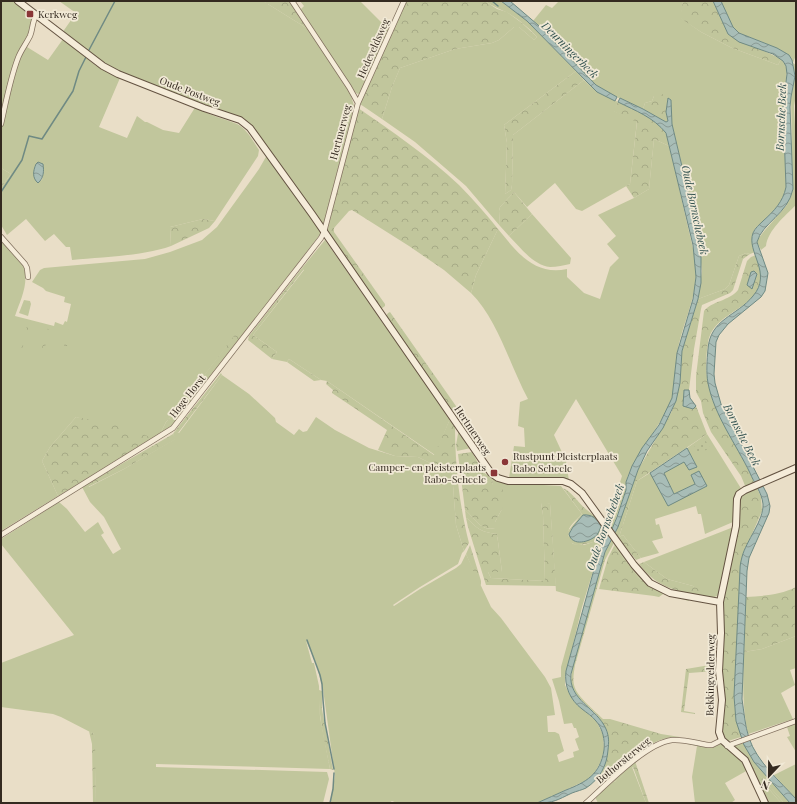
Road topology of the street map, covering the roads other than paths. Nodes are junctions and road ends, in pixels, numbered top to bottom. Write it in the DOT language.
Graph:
graph roads {
  1 [pos="18,1"];
  2 [pos="292,1"];
  3 [pos="404,1"];
  4 [pos="25,4"];
  5 [pos="36,16"];
  6 [pos="358,103"];
  7 [pos="1,124"];
  8 [pos="324,232"];
  9 [pos="1,237"];
  10 [pos="28,277"];
  11 [pos="796,468"];
  12 [pos="1,535"];
  13 [pos="720,602"];
  14 [pos="796,722"];
  15 [pos="722,740"];
  16 [pos="727,746"];
  17 [pos="586,803"];
  18 [pos="765,803"];
  1 -- 4 [label="street, Oude Postweg"];
  2 -- 6 [label="street, Hertmerweg"];
  3 -- 6 [label="street, Hedeveldsweg"];
  4 -- 5 [label="street, Oude Postweg"];
  5 -- 7 [label="street"];
  5 -- 8 [label="street, Oude Postweg"];
  6 -- 8 [label="street, Hertmerweg"];
  8 -- 12 [label="street, Hoge Horst"];
  8 -- 13 [label="street, Hertmerweg"];
  9 -- 10 [label="street"];
  11 -- 13 [label="street"];
  13 -- 15 [label="street, Bekkingvelderweg"];
  14 -- 16 [label="street"];
  15 -- 16 [label="street"];
  15 -- 17 [label="street, Bothorsterweg"];
  16 -- 18 [label="street"];
}
